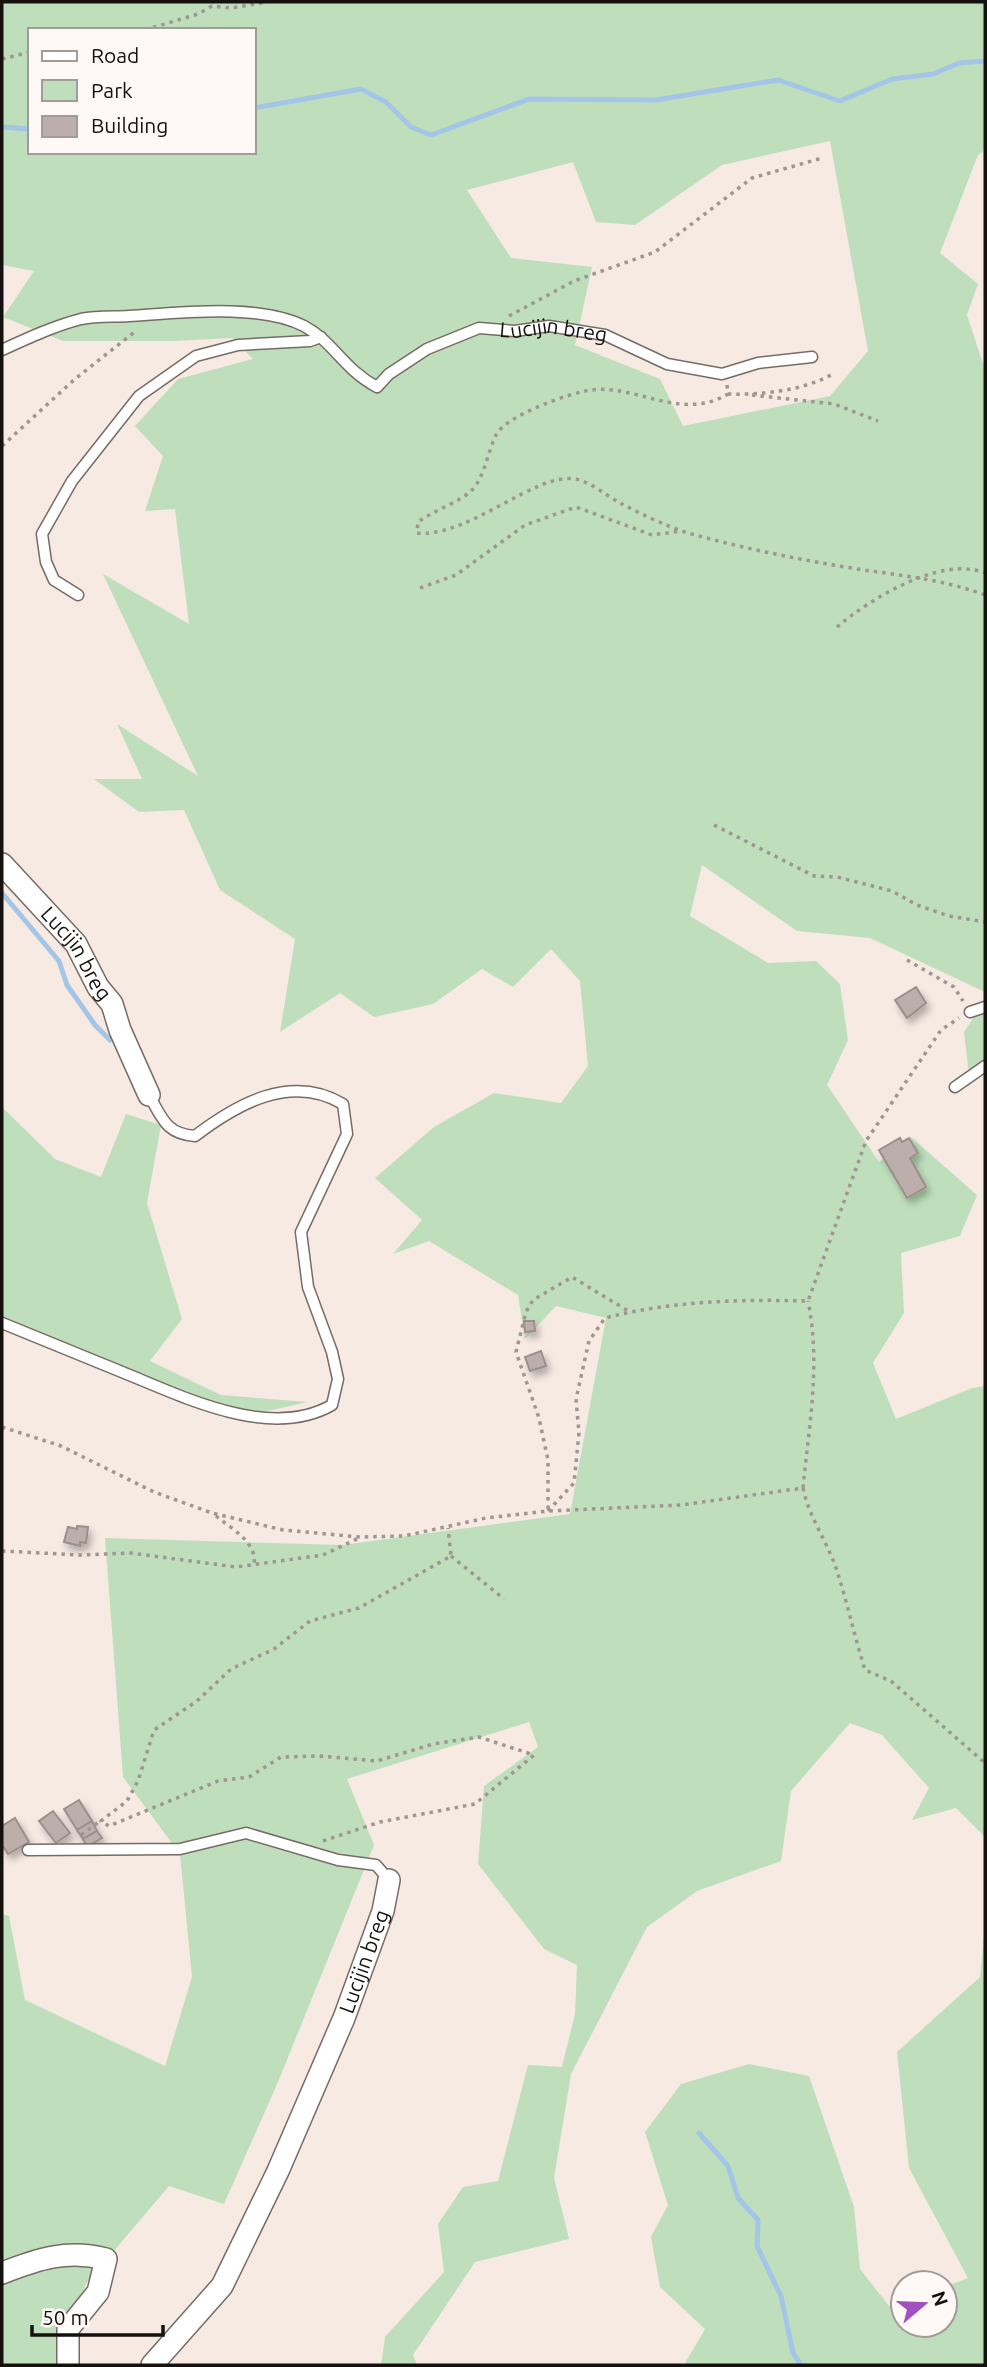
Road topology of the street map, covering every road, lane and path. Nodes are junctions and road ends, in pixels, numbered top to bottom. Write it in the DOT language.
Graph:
graph roads {
  1 [pos="268,2"];
  2 [pos="152,28"];
  3 [pos="28,52"];
  4 [pos="2,59"];
  5 [pos="822,158"];
  6 [pos="166,314"];
  7 [pos="479,328"];
  8 [pos="321,337"];
  9 [pos="2,350"];
  10 [pos="813,357"];
  11 [pos="722,374"];
  12 [pos="831,375"];
  13 [pos="728,394"];
  14 [pos="752,395"];
  15 [pos="878,421"];
  16 [pos="2,446"];
  17 [pos="683,531"];
  18 [pos="985,573"];
  19 [pos="920,578"];
  20 [pos="420,588"];
  21 [pos="78,595"];
  22 [pos="985,595"];
  23 [pos="837,627"];
  24 [pos="714,825"];
  25 [pos="2,864"];
  26 [pos="985,922"];
  27 [pos="907,960"];
  28 [pos="985,1007"];
  29 [pos="970,1012"];
  30 [pos="985,1066"];
  31 [pos="956,1087"];
  32 [pos="149,1095"];
  33 [pos="808,1301"];
  34 [pos="630,1312"];
  35 [pos="2,1323"];
  36 [pos="2,1427"];
  37 [pos="803,1488"];
  38 [pos="548,1511"];
  39 [pos="212,1513"];
  40 [pos="448,1528"];
  41 [pos="360,1537"];
  42 [pos="2,1551"];
  43 [pos="452,1556"];
  44 [pos="254,1567"];
  45 [pos="504,1599"];
  46 [pos="985,1763"];
  47 [pos="28,1850"];
  48 [pos="309,1852"];
  49 [pos="388,1880"];
  50 [pos="2,2273"];
  51 [pos="68,2365"];
  52 [pos="152,2365"];
  1 -- 2 [label="path"];
  3 -- 4 [label="path"];
  5 -- 7 [label="path"];
  6 -- 8 [label="lane, Lucijin breg"];
  6 -- 9 [label="lane, Lucijin breg"];
  6 -- 16 [label="path"];
  7 -- 8 [label="lane, Lucijin breg"];
  7 -- 11 [label="lane, Lucijin breg"];
  8 -- 21 [label="lane"];
  10 -- 11 [label="lane, Lucijin breg"];
  11 -- 13 [label="path"];
  12 -- 14 [label="path"];
  13 -- 14 [label="path"];
  13 -- 17 [label="path"];
  14 -- 15 [label="path"];
  17 -- 19 [label="path"];
  17 -- 20 [label="path"];
  18 -- 19 [label="path"];
  19 -- 22 [label="path"];
  19 -- 23 [label="path"];
  24 -- 26 [label="path"];
  25 -- 32 [label="street, Lucijin breg"];
  27 -- 29 [label="path"];
  28 -- 29 [label="lane"];
  29 -- 33 [label="path"];
  30 -- 31 [label="lane"];
  32 -- 35 [label="lane"];
  33 -- 34 [label="path"];
  33 -- 37 [label="path"];
  34 -- 38 [label="path"];
  34 -- 38 [label="path"];
  36 -- 39 [label="path"];
  37 -- 38 [label="path"];
  37 -- 46 [label="path"];
  38 -- 40 [label="path"];
  39 -- 41 [label="path"];
  39 -- 44 [label="path"];
  40 -- 41 [label="path"];
  40 -- 43 [label="path"];
  41 -- 44 [label="path"];
  42 -- 44 [label="path"];
  43 -- 45 [label="path"];
  43 -- 48 [label="path"];
  47 -- 48 [label="lane, Lucijin breg"];
  48 -- 49 [label="lane, Lucijin breg"];
  49 -- 52 [label="street, Lucijin breg"];
  50 -- 51 [label="street"];
}
